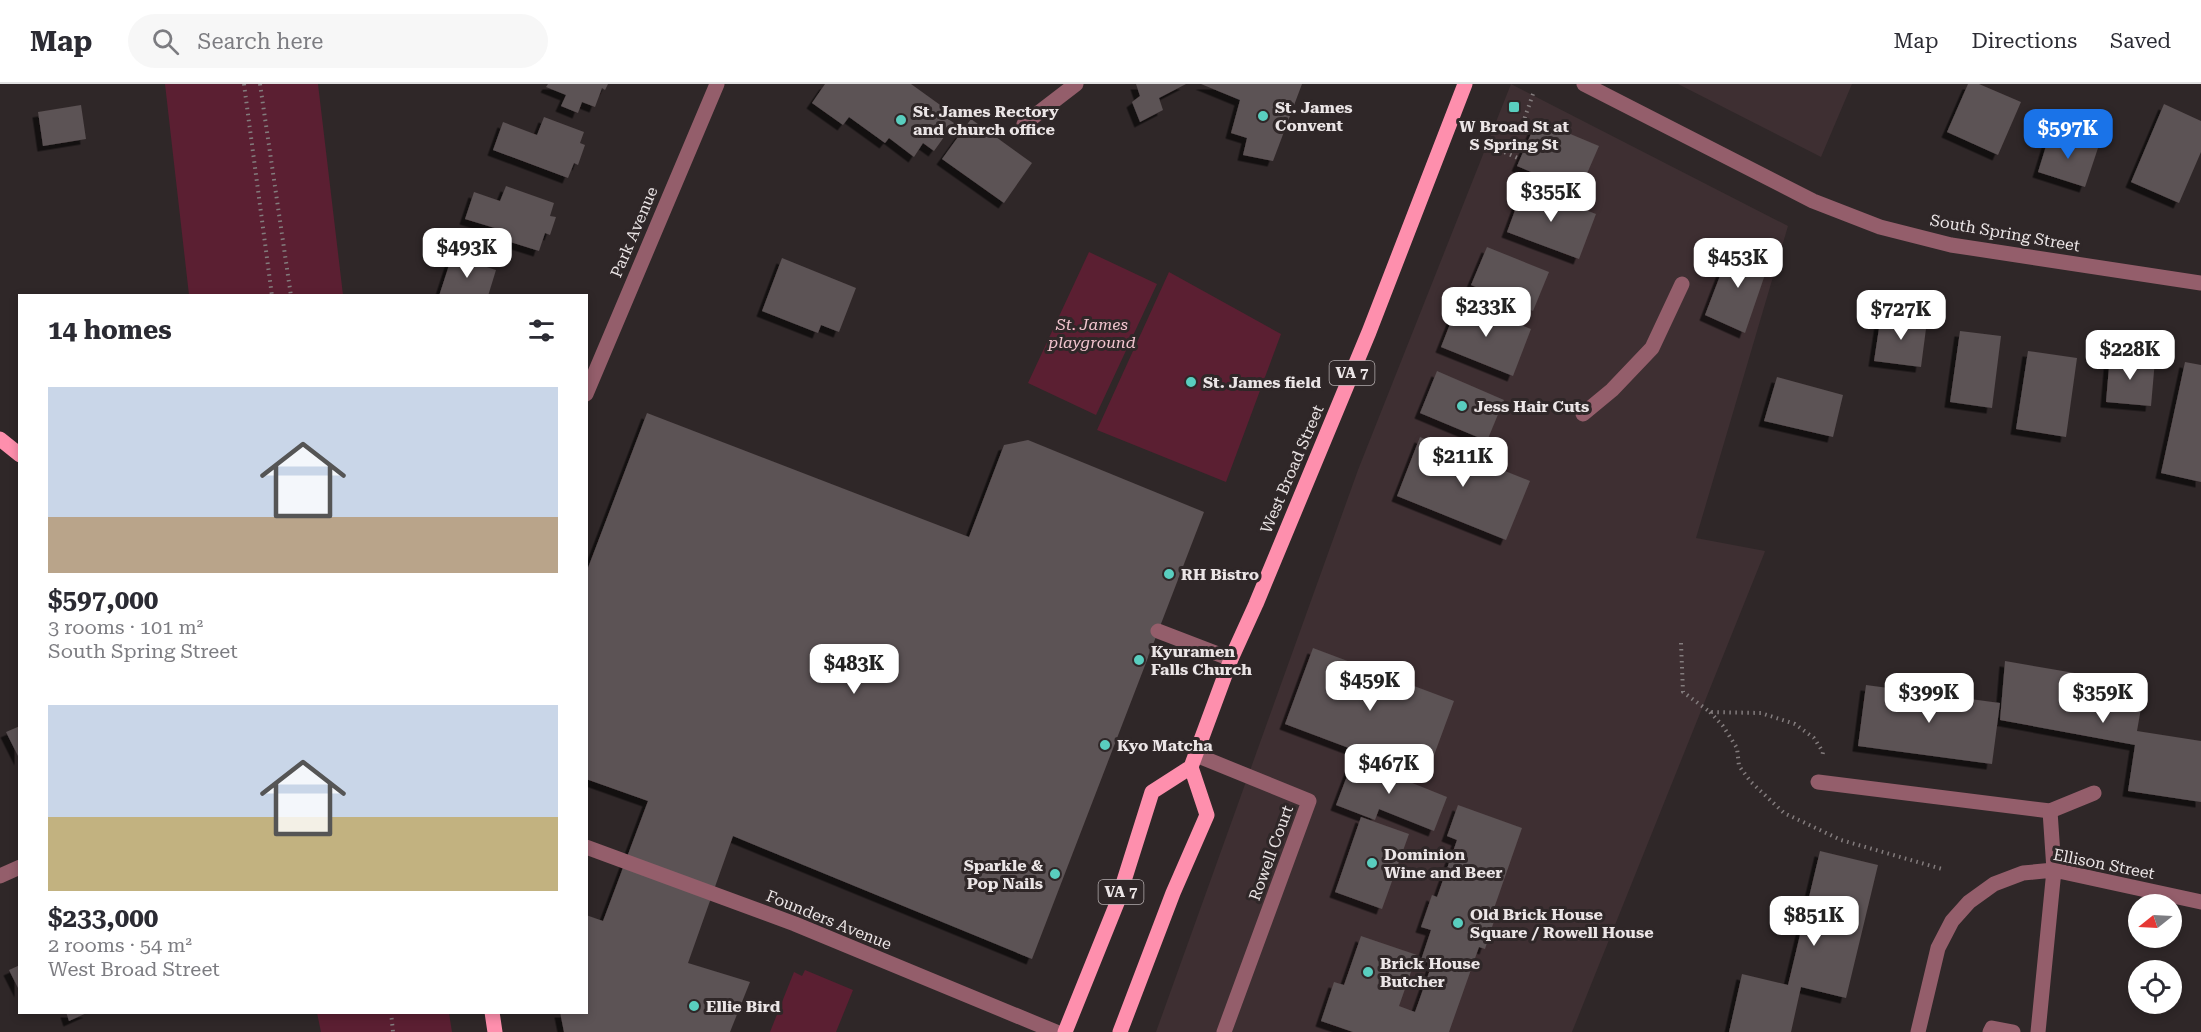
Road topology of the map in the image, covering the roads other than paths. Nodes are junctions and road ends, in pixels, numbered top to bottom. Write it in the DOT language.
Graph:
graph roads {
  1 [pos="717,84"];
  2 [pos="1076,84"];
  3 [pos="1465,84"];
  4 [pos="1584,84"];
  5 [pos="1024,124"];
  6 [pos="2201,283"];
  7 [pos="1682,284"];
  8 [pos="588,389"];
  9 [pos="1583,414"];
  10 [pos="0,439"];
  11 [pos="18,453"];
  12 [pos="1158,631"];
  13 [pos="1231,659"];
  14 [pos="1193,761"];
  15 [pos="1818,782"];
  16 [pos="2094,792"];
  17 [pos="2049,811"];
  18 [pos="588,848"];
  19 [pos="18,868"];
  20 [pos="2054,870"];
  21 [pos="0,876"];
  22 [pos="2201,902"];
  23 [pos="492,1014"];
  24 [pos="495,1032"];
  25 [pos="1056,1032"];
  26 [pos="1065,1032"];
  27 [pos="1120,1032"];
  28 [pos="1224,1032"];
  29 [pos="1918,1032"];
  30 [pos="1990,1032"];
  31 [pos="2013,1032"];
  32 [pos="2038,1032"];
  1 -- 8 [label="street, Park Avenue"];
  2 -- 5 [label="street"];
  3 -- 13 [label="main road, West Broad Street / VA 7"];
  4 -- 6 [label="street, South Spring Street"];
  7 -- 9 [label="street"];
  10 -- 11 [label="main road"];
  12 -- 13 [label="street"];
  13 -- 14 [label="main road, West Broad Street / VA 7"];
  14 -- 26 [label="main road, VA 7"];
  14 -- 27 [label="main road, VA 7"];
  14 -- 28 [label="street, Rowell Court"];
  15 -- 17 [label="street"];
  16 -- 17 [label="street"];
  17 -- 20 [label="street"];
  18 -- 25 [label="street, Founders Avenue"];
  19 -- 21 [label="street"];
  20 -- 22 [label="street, Ellison Street"];
  20 -- 29 [label="street, Ellison Street"];
  20 -- 32 [label="street"];
  23 -- 24 [label="main road"];
  30 -- 31 [label="street"];
}
